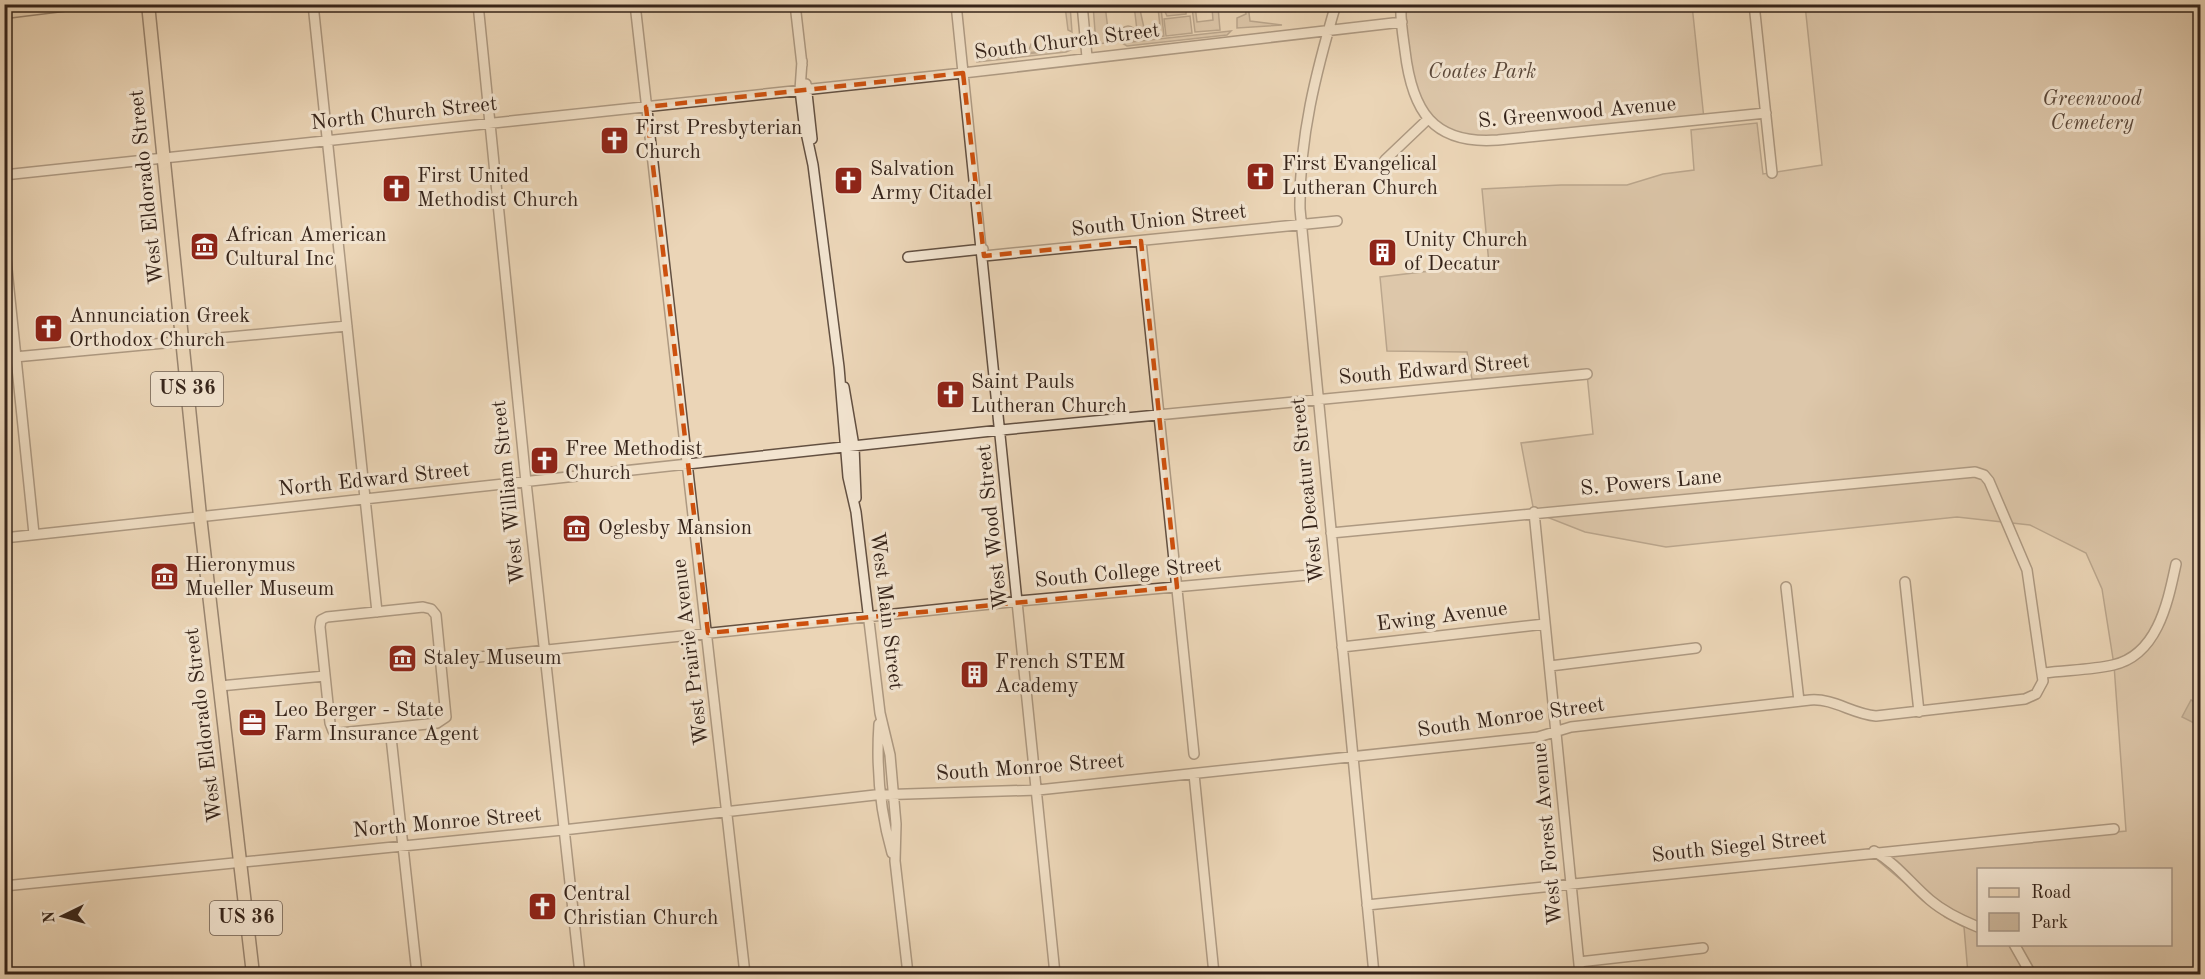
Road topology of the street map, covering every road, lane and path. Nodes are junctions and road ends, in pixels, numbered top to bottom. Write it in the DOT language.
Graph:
graph roads {
  1 [pos="69,4"];
  2 [pos="147,4"];
  3 [pos="313,4"];
  4 [pos="478,4"];
  5 [pos="635,4"];
  6 [pos="795,4"];
  7 [pos="956,4"];
  8 [pos="1082,4"];
  9 [pos="1336,4"];
  10 [pos="1401,4"];
  11 [pos="1754,4"];
  12 [pos="4,12"];
  13 [pos="1402,22"];
  14 [pos="1329,30"];
  15 [pos="1087,57"];
  16 [pos="963,73"];
  17 [pos="804,89"];
  18 [pos="646,107"];
  19 [pos="1766,113"];
  20 [pos="1427,120"];
  21 [pos="490,123"];
  22 [pos="327,140"];
  23 [pos="164,157"];
  24 [pos="1384,160"];
  25 [pos="1772,173"];
  26 [pos="4,175"];
  27 [pos="1337,221"];
  28 [pos="1301,225"];
  29 [pos="4,240"];
  30 [pos="1141,241"];
  31 [pos="984,253"];
  32 [pos="908,257"];
  33 [pos="347,326"];
  34 [pos="182,342"];
  35 [pos="16,357"];
  36 [pos="4,358"];
  37 [pos="1587,374"];
  38 [pos="1318,399"];
  39 [pos="1160,415"];
  40 [pos="1001,430"];
  41 [pos="849,447"];
  42 [pos="687,464"];
  43 [pos="525,483"];
  44 [pos="366,499"];
  45 [pos="1534,512"];
  46 [pos="200,516"];
  47 [pos="1331,533"];
  48 [pos="34,534"];
  49 [pos="4,538"];
  50 [pos="2176,564"];
  51 [pos="1319,574"];
  52 [pos="1905,582"];
  53 [pos="1177,587"];
  54 [pos="1786,587"];
  55 [pos="1019,601"];
  56 [pos="377,612"];
  57 [pos="869,616"];
  58 [pos="1545,624"];
  59 [pos="708,633"];
  60 [pos="1342,647"];
  61 [pos="1696,648"];
  62 [pos="544,652"];
  63 [pos="441,662"];
  64 [pos="1550,666"];
  65 [pos="2044,673"];
  66 [pos="325,676"];
  67 [pos="220,686"];
  68 [pos="1799,701"];
  69 [pos="1919,712"];
  70 [pos="880,713"];
  71 [pos="390,728"];
  72 [pos="1557,732"];
  73 [pos="1194,754"];
  74 [pos="1353,757"];
  75 [pos="1194,774"];
  76 [pos="1038,789"];
  77 [pos="893,794"];
  78 [pos="881,795"];
  79 [pos="728,810"];
  80 [pos="2114,829"];
  81 [pos="563,830"];
  82 [pos="403,845"];
  83 [pos="1874,851"];
  84 [pos="240,861"];
  85 [pos="895,861"];
  86 [pos="1571,882"];
  87 [pos="4,886"];
  88 [pos="1367,905"];
  89 [pos="1977,926"];
  90 [pos="2015,946"];
  91 [pos="1703,948"];
  92 [pos="1579,962"];
  93 [pos="417,974"];
  94 [pos="253,975"];
  95 [pos="406,975"];
  96 [pos="580,975"];
  97 [pos="745,975"];
  98 [pos="908,975"];
  99 [pos="1056,975"];
  100 [pos="1214,975"];
  101 [pos="1374,975"];
  102 [pos="1580,975"];
  103 [pos="2031,975"];
  1 -- 12 [label="main road"];
  2 -- 23 [label="main road, West Eldorado Street / US 36"];
  3 -- 22 [label="street"];
  4 -- 21 [label="street, West William Street"];
  5 -- 18 [label="street, West Prairie Avenue"];
  6 -- 17 [label="street, West Main Street"];
  7 -- 16 [label="street, West Wood Street"];
  8 -- 15 [label="street"];
  9 -- 14 [label="street, West Decatur Street"];
  10 -- 13 [label="street"];
  11 -- 19 [label="street"];
  13 -- 14 [label="street, South Church Street"];
  13 -- 20 [label="street"];
  14 -- 15 [label="street, South Church Street"];
  14 -- 28 [label="street, West Decatur Street"];
  15 -- 16 [label="street, South Church Street"];
  16 -- 17 [label="street, South Church Street"];
  16 -- 31 [label="street, West Wood Street"];
  17 -- 18 [label="street, North Church Street"];
  17 -- 41 [label="street, West Main Street"];
  18 -- 21 [label="street, North Church Street"];
  18 -- 42 [label="street, West Prairie Avenue"];
  19 -- 20 [label="street, S. Greenwood Avenue"];
  19 -- 25 [label="street"];
  20 -- 24 [label="street"];
  21 -- 22 [label="street, North Church Street"];
  21 -- 43 [label="street, West William Street"];
  22 -- 23 [label="street, North Church Street"];
  22 -- 33 [label="street"];
  23 -- 26 [label="street, North Church Street"];
  23 -- 34 [label="main road, West Eldorado Street / US 36"];
  27 -- 28 [label="street, South Union Street"];
  28 -- 30 [label="street, South Union Street"];
  28 -- 38 [label="street, West Decatur Street"];
  29 -- 35 [label="street"];
  30 -- 31 [label="street, South Union Street"];
  30 -- 39 [label="street"];
  31 -- 32 [label="street, South Union Street"];
  31 -- 40 [label="street, West Wood Street"];
  33 -- 34 [label="street"];
  33 -- 44 [label="street"];
  34 -- 35 [label="street"];
  34 -- 46 [label="main road, West Eldorado Street / US 36"];
  35 -- 36 [label="street"];
  35 -- 48 [label="street"];
  37 -- 38 [label="street, South Edward Street"];
  38 -- 39 [label="street, South Edward Street"];
  38 -- 47 [label="street, West Decatur Street"];
  39 -- 40 [label="street, South Edward Street"];
  39 -- 53 [label="street"];
  40 -- 41 [label="street, South Edward Street"];
  40 -- 55 [label="street, West Wood Street"];
  41 -- 42 [label="street, North Edward Street"];
  41 -- 57 [label="street, West Main Street"];
  42 -- 43 [label="street, North Edward Street"];
  42 -- 59 [label="street, West Prairie Avenue"];
  43 -- 44 [label="street, North Edward Street"];
  43 -- 62 [label="street, West William Street"];
  44 -- 46 [label="street, North Edward Street"];
  44 -- 56 [label="street"];
  45 -- 47 [label="street, S. Powers Lane"];
  45 -- 58 [label="street, West Forest Avenue"];
  45 -- 65 [label="street, S. Powers Lane"];
  46 -- 48 [label="street, North Edward Street"];
  46 -- 67 [label="main road, West Eldorado Street / US 36"];
  47 -- 60 [label="street, West Decatur Street"];
  48 -- 49 [label="street, North Edward Street"];
  50 -- 65 [label="street"];
  51 -- 53 [label="street, South College Street"];
  52 -- 69 [label="street"];
  53 -- 55 [label="street, South College Street"];
  53 -- 73 [label="street"];
  54 -- 68 [label="street"];
  55 -- 57 [label="street, South College Street"];
  55 -- 76 [label="street, West Wood Street"];
  56 -- 63 [label="street"];
  56 -- 66 [label="street"];
  57 -- 59 [label="street, South College Street"];
  57 -- 70 [label="street, West Main Street"];
  58 -- 60 [label="street, Ewing Avenue"];
  58 -- 64 [label="street, West Forest Avenue"];
  59 -- 62 [label="street, South College Street"];
  59 -- 79 [label="street, West Prairie Avenue"];
  60 -- 74 [label="street, West Decatur Street"];
  61 -- 64 [label="street"];
  62 -- 63 [label="street, South College Street"];
  62 -- 81 [label="street, West William Street"];
  63 -- 71 [label="street"];
  64 -- 72 [label="street, West Forest Avenue"];
  65 -- 69 [label="street, South Monroe Street"];
  66 -- 67 [label="street"];
  66 -- 71 [label="street"];
  67 -- 84 [label="main road, West Eldorado Street / US 36"];
  68 -- 69 [label="street, South Monroe Street"];
  68 -- 72 [label="street, South Monroe Street"];
  70 -- 77 [label="street, West Main Street"];
  70 -- 78 [label="street, West Main Street"];
  71 -- 82 [label="street"];
  72 -- 74 [label="street, South Monroe Street"];
  72 -- 86 [label="street, West Forest Avenue"];
  74 -- 75 [label="street, South Monroe Street"];
  74 -- 88 [label="street, West Decatur Street"];
  75 -- 76 [label="street, South Monroe Street"];
  75 -- 100 [label="street"];
  76 -- 77 [label="street, South Monroe Street"];
  76 -- 99 [label="street, West Wood Street"];
  77 -- 78 [label="street, North Monroe Street"];
  77 -- 85 [label="street, West Main Street"];
  78 -- 79 [label="street, North Monroe Street"];
  78 -- 85 [label="street, West Main Street"];
  79 -- 81 [label="street, North Monroe Street"];
  79 -- 97 [label="street, West Prairie Avenue"];
  80 -- 83 [label="street, South Siegel Street"];
  81 -- 82 [label="street, North Monroe Street"];
  81 -- 96 [label="street, West William Street"];
  82 -- 84 [label="street, North Monroe Street"];
  82 -- 93 [label="street"];
  83 -- 86 [label="street, South Siegel Street"];
  83 -- 89 [label="street"];
  84 -- 87 [label="street, North Monroe Street"];
  84 -- 94 [label="main road, West Eldorado Street / US 36"];
  85 -- 98 [label="street, West Main Street"];
  86 -- 88 [label="street, South Siegel Street"];
  86 -- 92 [label="street, West Forest Avenue"];
  88 -- 101 [label="street, West Decatur Street"];
  90 -- 103 [label="street"];
  91 -- 92 [label="street"];
  92 -- 102 [label="street, West Forest Avenue"];
  93 -- 95 [label="street"];
}
